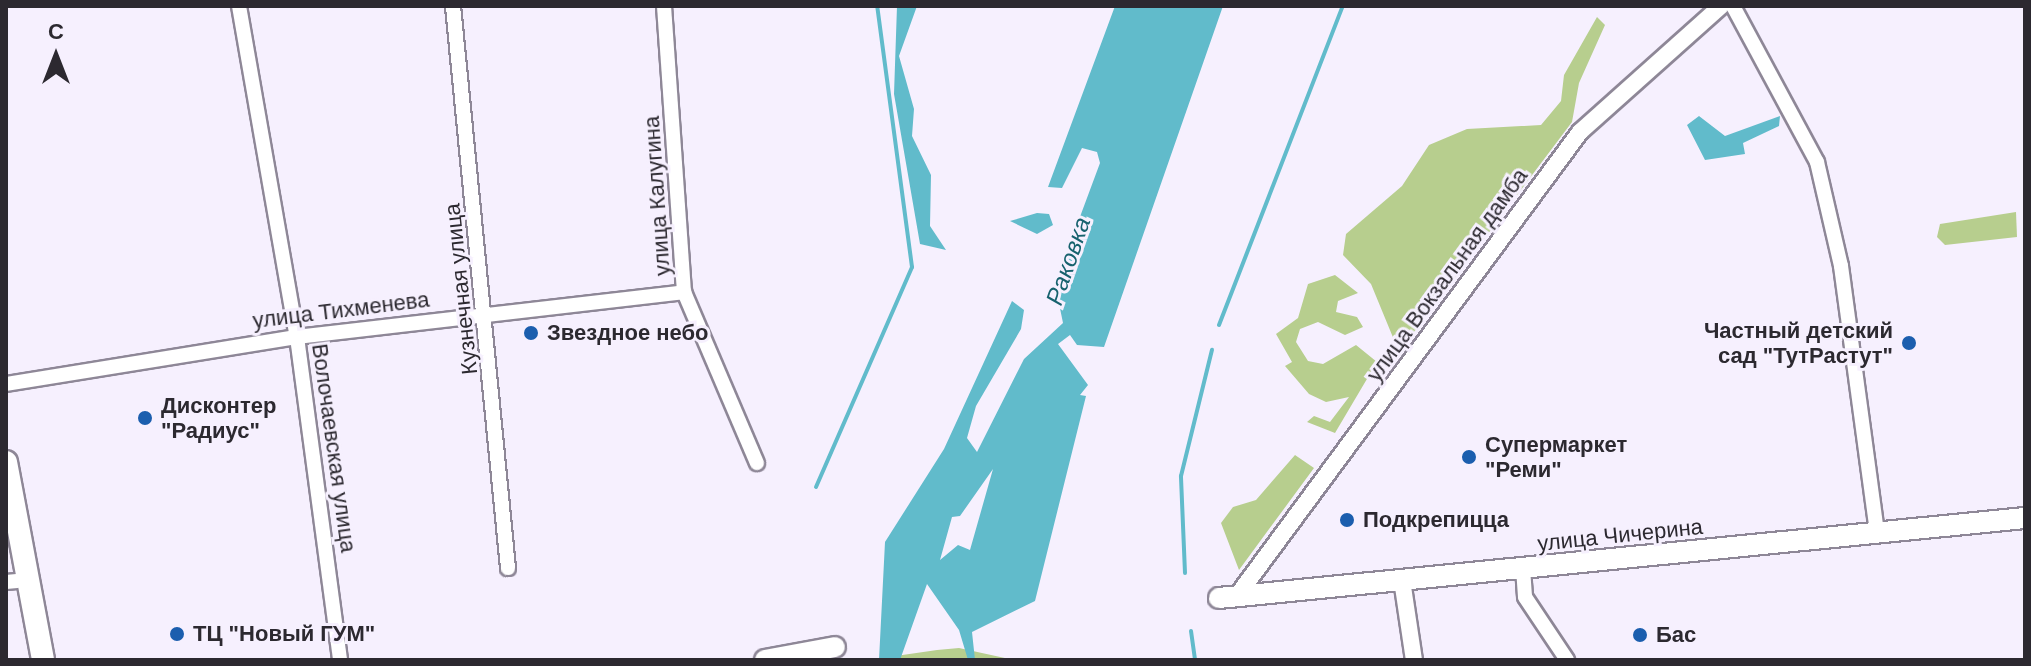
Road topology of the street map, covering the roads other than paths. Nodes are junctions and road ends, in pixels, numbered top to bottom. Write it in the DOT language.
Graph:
graph roads {
  1 [pos="239,6"];
  2 [pos="453,6"];
  3 [pos="664,6"];
  4 [pos="1721,6"];
  5 [pos="1733,6"];
  6 [pos="684,292"];
  7 [pos="487,315"];
  8 [pos="297,337"];
  9 [pos="6,384"];
  10 [pos="6,462"];
  11 [pos="757,463"];
  12 [pos="2025,518"];
  13 [pos="6,523"];
  14 [pos="1877,532"];
  15 [pos="508,568"];
  16 [pos="1523,568"];
  17 [pos="17,580"];
  18 [pos="1402,580"];
  19 [pos="1228,597"];
  20 [pos="835,647"];
  21 [pos="28,660"];
  22 [pos="43,660"];
  23 [pos="340,660"];
  24 [pos="765,660"];
  25 [pos="1414,660"];
  26 [pos="1567,660"];
  1 -- 8 [label="street, Волочаевская улица"];
  2 -- 7 [label="street, Кузнечная улица"];
  3 -- 6 [label="street, улица Калугина"];
  4 -- 19 [label="street, улица Вокзальная дамба"];
  5 -- 14 [label="street"];
  6 -- 7 [label="street, улица Тихменева"];
  6 -- 11 [label="street, улица Калугина"];
  7 -- 8 [label="street, улица Тихменева"];
  7 -- 15 [label="street, Кузнечная улица"];
  8 -- 9 [label="street, улица Тихменева"];
  8 -- 23 [label="street, Волочаевская улица"];
  10 -- 17 [label="highway"];
  12 -- 14 [label="main road, улица Чичерина"];
  13 -- 17 [label="highway"];
  14 -- 16 [label="main road, улица Чичерина"];
  16 -- 18 [label="main road, улица Чичерина"];
  16 -- 26 [label="street"];
  17 -- 21 [label="highway"];
  17 -- 22 [label="highway"];
  18 -- 19 [label="main road, улица Чичерина"];
  18 -- 25 [label="street"];
  20 -- 24 [label="main road"];
}
